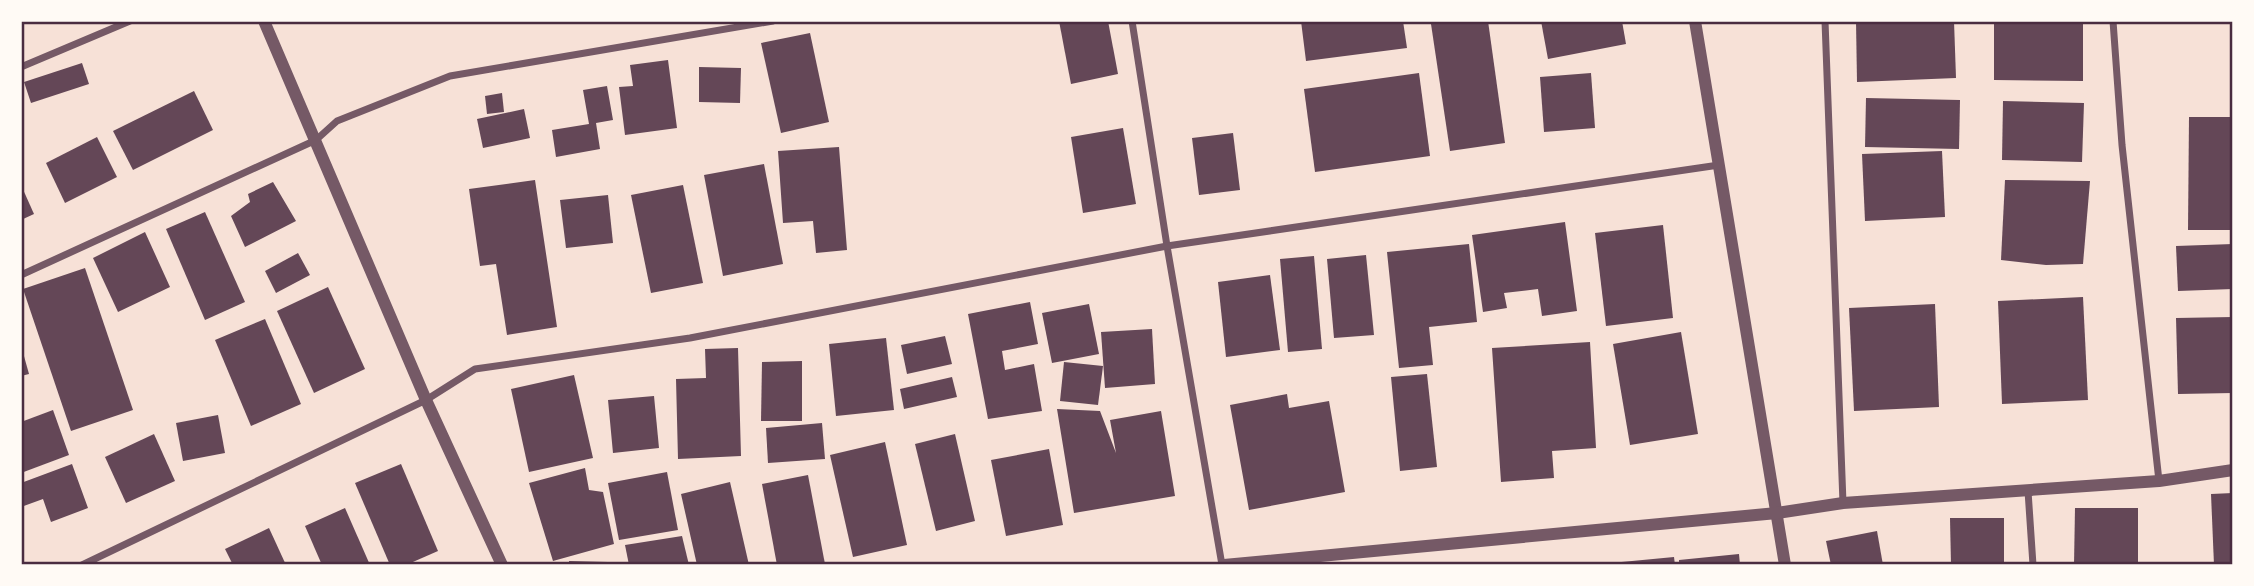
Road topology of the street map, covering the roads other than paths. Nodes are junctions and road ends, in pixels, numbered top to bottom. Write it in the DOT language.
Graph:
graph roads {
  1 [pos="130,21"];
  2 [pos="264,21"];
  3 [pos="773,21"];
  4 [pos="1132,21"];
  5 [pos="1695,21"];
  6 [pos="1825,21"];
  7 [pos="2113,21"];
  8 [pos="21,67"];
  9 [pos="316,140"];
  10 [pos="1719,165"];
  11 [pos="1167,246"];
  12 [pos="21,275"];
  13 [pos="426,400"];
  14 [pos="2233,470"];
  15 [pos="2159,481"];
  16 [pos="2028,491"];
  17 [pos="1843,503"];
  18 [pos="1777,513"];
  19 [pos="82,565"];
  20 [pos="502,565"];
  21 [pos="1223,565"];
  22 [pos="1785,565"];
  23 [pos="2033,565"];
  1 -- 8 [label="street"];
  2 -- 9 [label="street"];
  3 -- 9 [label="street"];
  4 -- 11 [label="street"];
  5 -- 10 [label="street"];
  6 -- 17 [label="street"];
  7 -- 15 [label="street"];
  9 -- 12 [label="street"];
  9 -- 13 [label="street"];
  10 -- 11 [label="street"];
  10 -- 18 [label="street"];
  11 -- 13 [label="street"];
  11 -- 21 [label="street"];
  13 -- 19 [label="street"];
  13 -- 20 [label="street"];
  14 -- 15 [label="street"];
  15 -- 16 [label="street"];
  16 -- 17 [label="street"];
  16 -- 23 [label="street"];
  17 -- 18 [label="street"];
  18 -- 21 [label="street"];
  18 -- 22 [label="street"];
}
